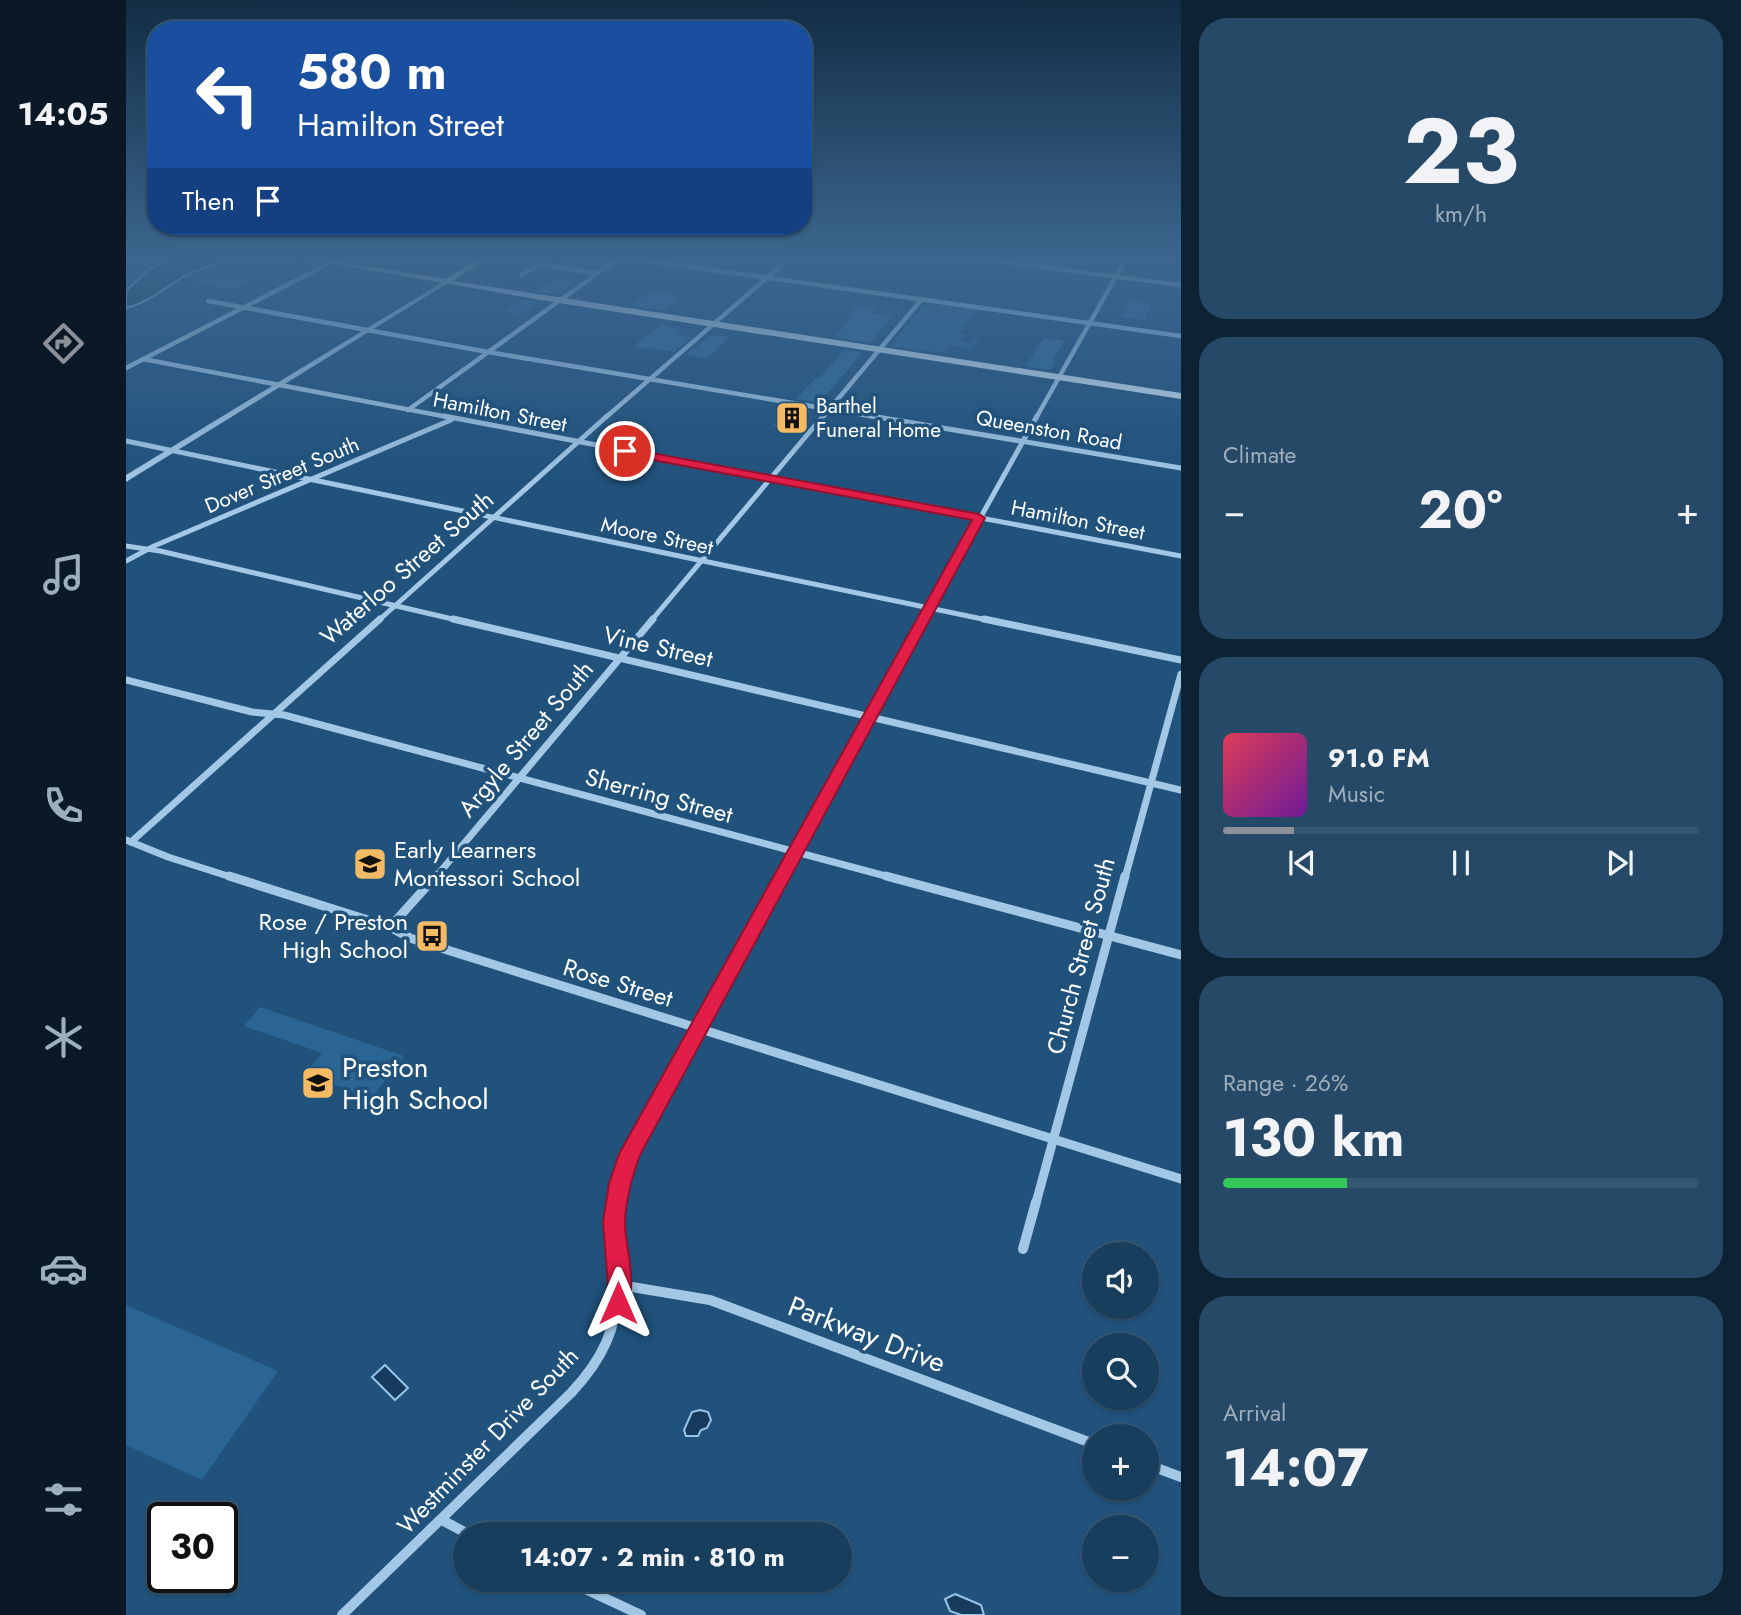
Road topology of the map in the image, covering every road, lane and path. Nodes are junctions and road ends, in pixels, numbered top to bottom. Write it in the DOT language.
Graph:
graph roads {
  1 [pos="195,332"];
  2 [pos="365,332"];
  3 [pos="382,332"];
  4 [pos="515,332"];
  5 [pos="702,332"];
  6 [pos="765,332"];
  7 [pos="894,332"];
  8 [pos="1083,332"];
  9 [pos="1155,332"];
  10 [pos="1181,336"];
  11 [pos="879,350"];
  12 [pos="488,352"];
  13 [pos="143,359"];
  14 [pos="126,368"];
  15 [pos="1058,377"];
  16 [pos="649,379"];
  17 [pos="280,386"];
  18 [pos="1181,396"];
  19 [pos="828,409"];
  20 [pos="408,410"];
  21 [pos="452,419"];
  22 [pos="126,441"];
  23 [pos="577,442"];
  24 [pos="1023,442"];
  25 [pos="174,452"];
  26 [pos="1181,468"];
  27 [pos="769,478"];
  28 [pos="126,479"];
  29 [pos="309,481"];
  30 [pos="493,518"];
  31 [pos="979,518"];
  32 [pos="126,546"];
  33 [pos="147,549"];
  34 [pos="1181,556"];
  35 [pos="126,561"];
  36 [pos="701,561"];
  37 [pos="393,605"];
  38 [pos="931,608"];
  39 [pos="619,657"];
  40 [pos="1181,660"];
  41 [pos="1181,674"];
  42 [pos="126,680"];
  43 [pos="270,714"];
  44 [pos="870,716"];
  45 [pos="518,779"];
  46 [pos="1152,783"];
  47 [pos="1181,790"];
  48 [pos="128,841"];
  49 [pos="796,852"];
  50 [pos="390,927"];
  51 [pos="1109,936"];
  52 [pos="1181,955"];
  53 [pos="699,1028"];
  54 [pos="1052,1139"];
  55 [pos="1181,1179"];
  56 [pos="1023,1249"];
  57 [pos="620,1285"];
  58 [pos="1082,1440"];
  59 [pos="1159,1468"];
  60 [pos="1181,1476"];
  61 [pos="442,1520"];
  62 [pos="453,1526"];
  63 [pos="592,1592"];
  64 [pos="342,1615"];
  65 [pos="641,1615"];
  1 -- 13 [label="street"];
  2 -- 17 [label="street"];
  3 -- 12 [label="street, Queenston Road"];
  4 -- 12 [label="street"];
  5 -- 16 [label="street, Waterloo Street South"];
  6 -- 11 [label="main road"];
  7 -- 11 [label="street, Argyle Street South"];
  8 -- 15 [label="street, Westminster Drive South"];
  9 -- 10 [label="street"];
  11 -- 15 [label="main road"];
  11 -- 19 [label="street, Argyle Street South"];
  12 -- 16 [label="street, Queenston Road"];
  12 -- 20 [label="street"];
  13 -- 14 [label="street"];
  13 -- 17 [label="street, Hamilton Street"];
  15 -- 18 [label="main road"];
  15 -- 24 [label="street, Westminster Drive South"];
  16 -- 19 [label="street, Queenston Road"];
  16 -- 23 [label="street, Waterloo Street South"];
  17 -- 20 [label="street, Hamilton Street"];
  17 -- 25 [label="street"];
  19 -- 24 [label="street, Queenston Road"];
  19 -- 27 [label="street, Argyle Street South"];
  20 -- 21 [label="street, Hamilton Street"];
  21 -- 23 [label="street, Hamilton Street"];
  21 -- 29 [label="street, Dover Street South"];
  22 -- 25 [label="street, Moore Street"];
  23 -- 27 [label="street, Hamilton Street"];
  23 -- 30 [label="street, Waterloo Street South"];
  24 -- 26 [label="street, Queenston Road"];
  24 -- 31 [label="street, Westminster Drive South"];
  25 -- 28 [label="street"];
  25 -- 29 [label="street, Moore Street"];
  27 -- 31 [label="street, Hamilton Street"];
  27 -- 36 [label="street, Argyle Street South"];
  29 -- 30 [label="street, Moore Street"];
  29 -- 33 [label="street, Dover Street South"];
  30 -- 36 [label="street, Moore Street"];
  30 -- 37 [label="street, Waterloo Street South"];
  31 -- 34 [label="street, Hamilton Street"];
  31 -- 38 [label="street, Westminster Drive South"];
  32 -- 33 [label="street, Vine Street"];
  33 -- 35 [label="street, Dover Street South"];
  33 -- 37 [label="street, Vine Street"];
  36 -- 38 [label="street, Moore Street"];
  36 -- 39 [label="street, Argyle Street South"];
  37 -- 39 [label="street, Vine Street"];
  37 -- 43 [label="street, Waterloo Street South"];
  38 -- 40 [label="street, Moore Street"];
  38 -- 44 [label="street, Westminster Drive South"];
  39 -- 44 [label="street, Vine Street"];
  39 -- 45 [label="street, Argyle Street South"];
  41 -- 46 [label="street, Church Street South"];
  42 -- 43 [label="street, Sherring Street"];
  43 -- 45 [label="street, Sherring Street"];
  43 -- 48 [label="street, Waterloo Street South"];
  44 -- 46 [label="street, Vine Street"];
  44 -- 49 [label="street, Westminster Drive South"];
  45 -- 49 [label="street, Sherring Street"];
  45 -- 50 [label="street, Argyle Street South"];
  46 -- 47 [label="street, Vine Street"];
  46 -- 51 [label="street, Church Street South"];
  48 -- 50 [label="street, Rose Street"];
  49 -- 51 [label="street, Sherring Street"];
  49 -- 53 [label="street, Westminster Drive South"];
  50 -- 53 [label="street, Rose Street"];
  51 -- 52 [label="street, Sherring Street"];
  51 -- 54 [label="street, Church Street South"];
  53 -- 54 [label="street, Rose Street"];
  53 -- 57 [label="street, Westminster Drive South"];
  54 -- 55 [label="street, Rose Street"];
  54 -- 56 [label="street, Church Street South"];
  57 -- 58 [label="street, Parkway Drive"];
  57 -- 61 [label="street, Westminster Drive South"];
  59 -- 60 [label="street"];
  61 -- 62 [label="street"];
  61 -- 64 [label="street, Westminster Drive South"];
  63 -- 65 [label="street"];
}
